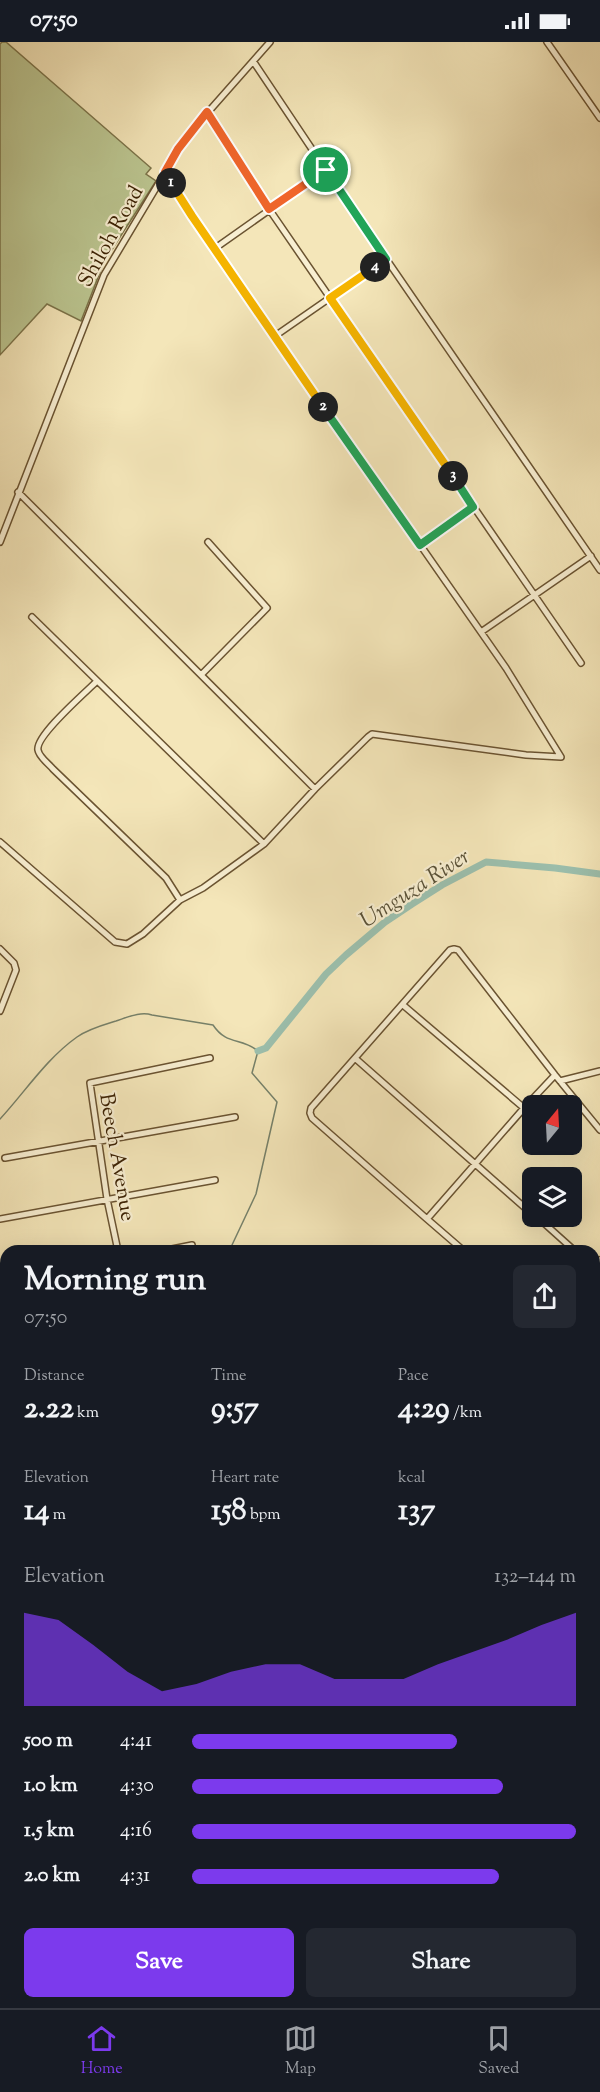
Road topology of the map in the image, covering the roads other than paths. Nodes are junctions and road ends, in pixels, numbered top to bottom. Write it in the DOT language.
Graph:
graph roads {
  1 [pos="270,42"];
  2 [pos="547,42"];
  3 [pos="253,61"];
  4 [pos="207,112"];
  5 [pos="600,118"];
  6 [pos="326,170"];
  7 [pos="165,172"];
  8 [pos="269,209"];
  9 [pos="214,249"];
  10 [pos="386,259"];
  11 [pos="330,298"];
  12 [pos="275,336"];
  13 [pos="18,492"];
  14 [pos="473,507"];
  15 [pos="0,542"];
  16 [pos="208,542"];
  17 [pos="420,545"];
  18 [pos="591,556"];
  19 [pos="600,570"];
  20 [pos="536,595"];
  21 [pos="32,617"];
  22 [pos="481,632"];
  23 [pos="581,663"];
  24 [pos="201,675"];
  25 [pos="97,681"];
  26 [pos="315,789"];
  27 [pos="0,842"];
  28 [pos="264,844"];
  29 [pos="180,900"];
  30 [pos="0,950"];
  31 [pos="403,1005"];
  32 [pos="0,1011"];
  33 [pos="210,1058"];
  34 [pos="356,1059"];
  35 [pos="600,1071"];
  36 [pos="555,1075"];
  37 [pos="560,1081"];
  38 [pos="536,1095"];
  39 [pos="522,1106"];
  40 [pos="522,1110"];
  41 [pos="235,1117"];
  42 [pos="600,1130"];
  43 [pos="98,1140"];
  44 [pos="5,1158"];
  45 [pos="475,1163"];
  46 [pos="215,1180"];
  47 [pos="107,1199"];
  48 [pos="522,1204"];
  49 [pos="0,1219"];
  50 [pos="427,1219"];
  51 [pos="547,1227"];
  52 [pos="117,1245"];
  53 [pos="457,1245"];
  54 [pos="567,1245"];
  1 -- 3 [label="street, Shiloh Road"];
  2 -- 5 [label="street"];
  3 -- 4 [label="street, Shiloh Road"];
  3 -- 6 [label="street"];
  4 -- 7 [label="street, Shiloh Road"];
  4 -- 8 [label="street"];
  6 -- 8 [label="street"];
  6 -- 10 [label="street"];
  7 -- 9 [label="street"];
  7 -- 13 [label="street, Shiloh Road"];
  8 -- 9 [label="street"];
  8 -- 11 [label="street"];
  9 -- 12 [label="street"];
  10 -- 11 [label="street"];
  10 -- 18 [label="street"];
  11 -- 12 [label="street"];
  11 -- 14 [label="street"];
  12 -- 17 [label="street"];
  13 -- 15 [label="street, Shiloh Road"];
  13 -- 24 [label="street"];
  14 -- 17 [label="street"];
  14 -- 20 [label="street"];
  16 -- 24 [label="street"];
  17 -- 22 [label="street"];
  18 -- 19 [label="street"];
  18 -- 20 [label="street"];
  20 -- 22 [label="street"];
  20 -- 23 [label="street"];
  21 -- 25 [label="street"];
  22 -- 26 [label="street"];
  24 -- 26 [label="street"];
  25 -- 28 [label="street"];
  25 -- 29 [label="street"];
  26 -- 28 [label="street"];
  27 -- 29 [label="street"];
  28 -- 29 [label="street"];
  30 -- 32 [label="street"];
  31 -- 34 [label="street"];
  31 -- 36 [label="street"];
  31 -- 39 [label="street"];
  33 -- 43 [label="street, Beech Avenue"];
  34 -- 45 [label="street"];
  34 -- 50 [label="street"];
  35 -- 37 [label="street"];
  36 -- 37 [label="street"];
  36 -- 38 [label="street"];
  37 -- 42 [label="street"];
  40 -- 45 [label="street"];
  41 -- 43 [label="street"];
  43 -- 44 [label="street"];
  43 -- 47 [label="street, Beech Avenue"];
  45 -- 48 [label="street"];
  45 -- 50 [label="street"];
  46 -- 47 [label="street"];
  47 -- 49 [label="street"];
  47 -- 52 [label="street, Beech Avenue"];
  50 -- 53 [label="street"];
  51 -- 54 [label="street"];
}
